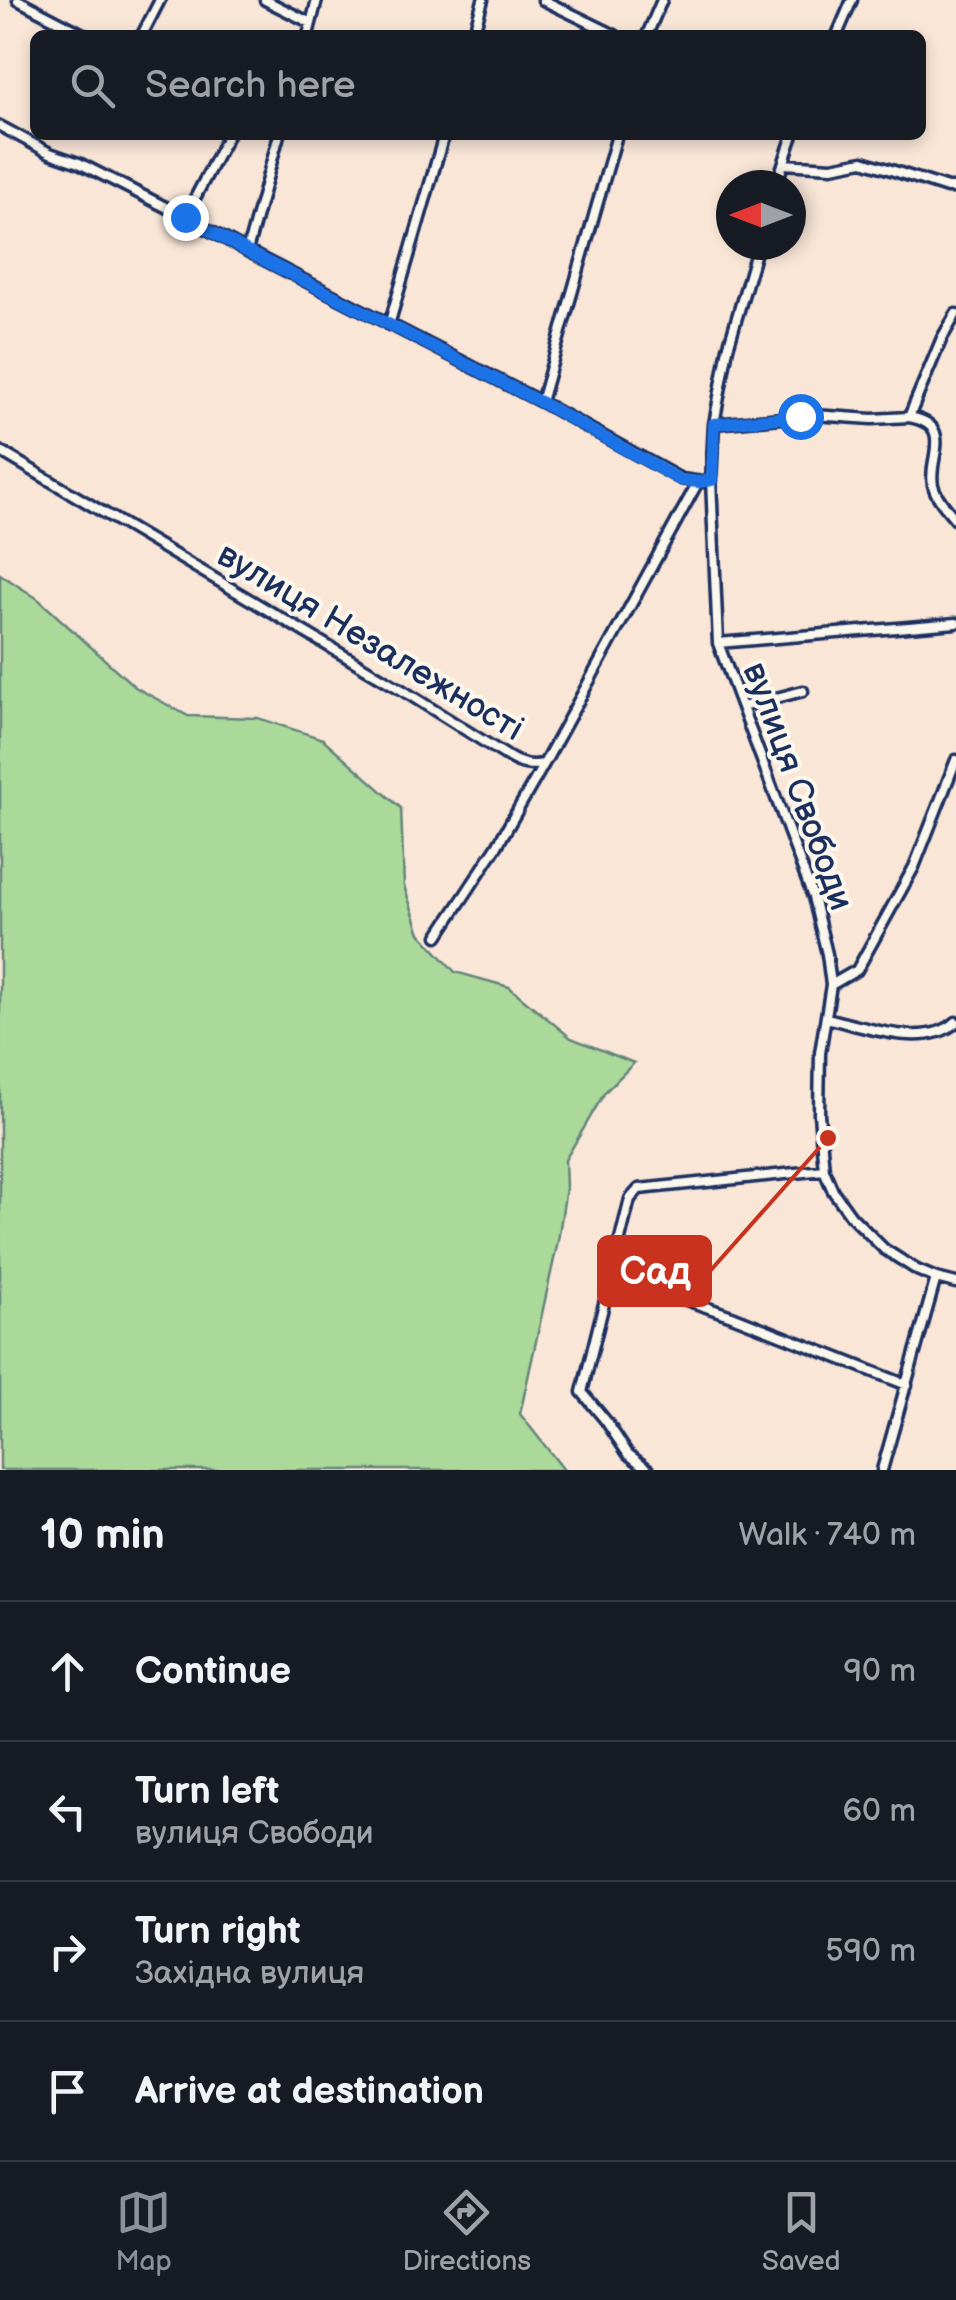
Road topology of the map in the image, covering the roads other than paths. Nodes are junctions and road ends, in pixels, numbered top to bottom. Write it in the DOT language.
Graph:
graph roads {
  1 [pos="18,0"];
  2 [pos="160,0"];
  3 [pos="266,0"];
  4 [pos="316,0"];
  5 [pos="483,0"];
  6 [pos="543,0"];
  7 [pos="662,0"];
  8 [pos="852,0"];
  9 [pos="311,24"];
  10 [pos="75,30"];
  11 [pos="145,30"];
  12 [pos="309,30"];
  13 [pos="474,30"];
  14 [pos="605,30"];
  15 [pos="649,30"];
  16 [pos="838,30"];
  17 [pos="0,126"];
  18 [pos="225,140"];
  19 [pos="279,140"];
  20 [pos="443,140"];
  21 [pos="615,140"];
  22 [pos="791,140"];
  23 [pos="782,164"];
  24 [pos="780,170"];
  25 [pos="956,188"];
  26 [pos="185,217"];
  27 [pos="246,251"];
  28 [pos="754,260"];
  29 [pos="956,314"];
  30 [pos="389,325"];
  31 [pos="540,402"];
  32 [pos="908,417"];
  33 [pos="714,424"];
  34 [pos="0,451"];
  35 [pos="712,480"];
  36 [pos="698,482"];
  37 [pos="956,520"];
  38 [pos="956,623"];
  39 [pos="718,644"];
  40 [pos="804,691"];
  41 [pos="742,707"];
  42 [pos="956,760"];
  43 [pos="544,764"];
  44 [pos="438,936"];
  45 [pos="831,985"];
  46 [pos="826,1018"];
  47 [pos="956,1022"];
  48 [pos="824,1170"];
  49 [pos="614,1272"];
  50 [pos="936,1278"];
  51 [pos="956,1284"];
  52 [pos="907,1385"];
  53 [pos="649,1470"];
  54 [pos="882,1470"];
  1 -- 10 [label="street"];
  2 -- 11 [label="street"];
  3 -- 9 [label="street"];
  4 -- 9 [label="street"];
  5 -- 13 [label="street"];
  6 -- 14 [label="street"];
  7 -- 15 [label="street"];
  8 -- 16 [label="street"];
  9 -- 12 [label="street"];
  17 -- 26 [label="street"];
  18 -- 26 [label="street"];
  19 -- 27 [label="street"];
  20 -- 30 [label="street"];
  21 -- 31 [label="street"];
  22 -- 23 [label="street"];
  23 -- 24 [label="street"];
  23 -- 25 [label="street"];
  26 -- 27 [label="street"];
  27 -- 30 [label="street"];
  28 -- 33 [label="street, вулиця Свободи"];
  29 -- 32 [label="street"];
  30 -- 31 [label="street"];
  31 -- 36 [label="street"];
  32 -- 33 [label="street"];
  32 -- 37 [label="street"];
  33 -- 35 [label="street, вулиця Свободи"];
  34 -- 43 [label="street, вулиця Незалежності"];
  35 -- 36 [label="street"];
  35 -- 39 [label="street, вулиця Свободи"];
  36 -- 43 [label="street, вулиця Незалежності"];
  38 -- 39 [label="street"];
  39 -- 41 [label="street, вулиця Свободи"];
  40 -- 41 [label="street"];
  41 -- 45 [label="street, вулиця Свободи"];
  42 -- 45 [label="street"];
  43 -- 44 [label="street"];
  45 -- 46 [label="street, вулиця Свободи"];
  46 -- 47 [label="street"];
  46 -- 48 [label="street, вулиця Свободи"];
  48 -- 49 [label="street"];
  48 -- 50 [label="street, вулиця Свободи"];
  49 -- 52 [label="street"];
  49 -- 53 [label="street"];
  50 -- 51 [label="street, вулиця Свободи"];
  50 -- 52 [label="street"];
  52 -- 54 [label="street"];
}
